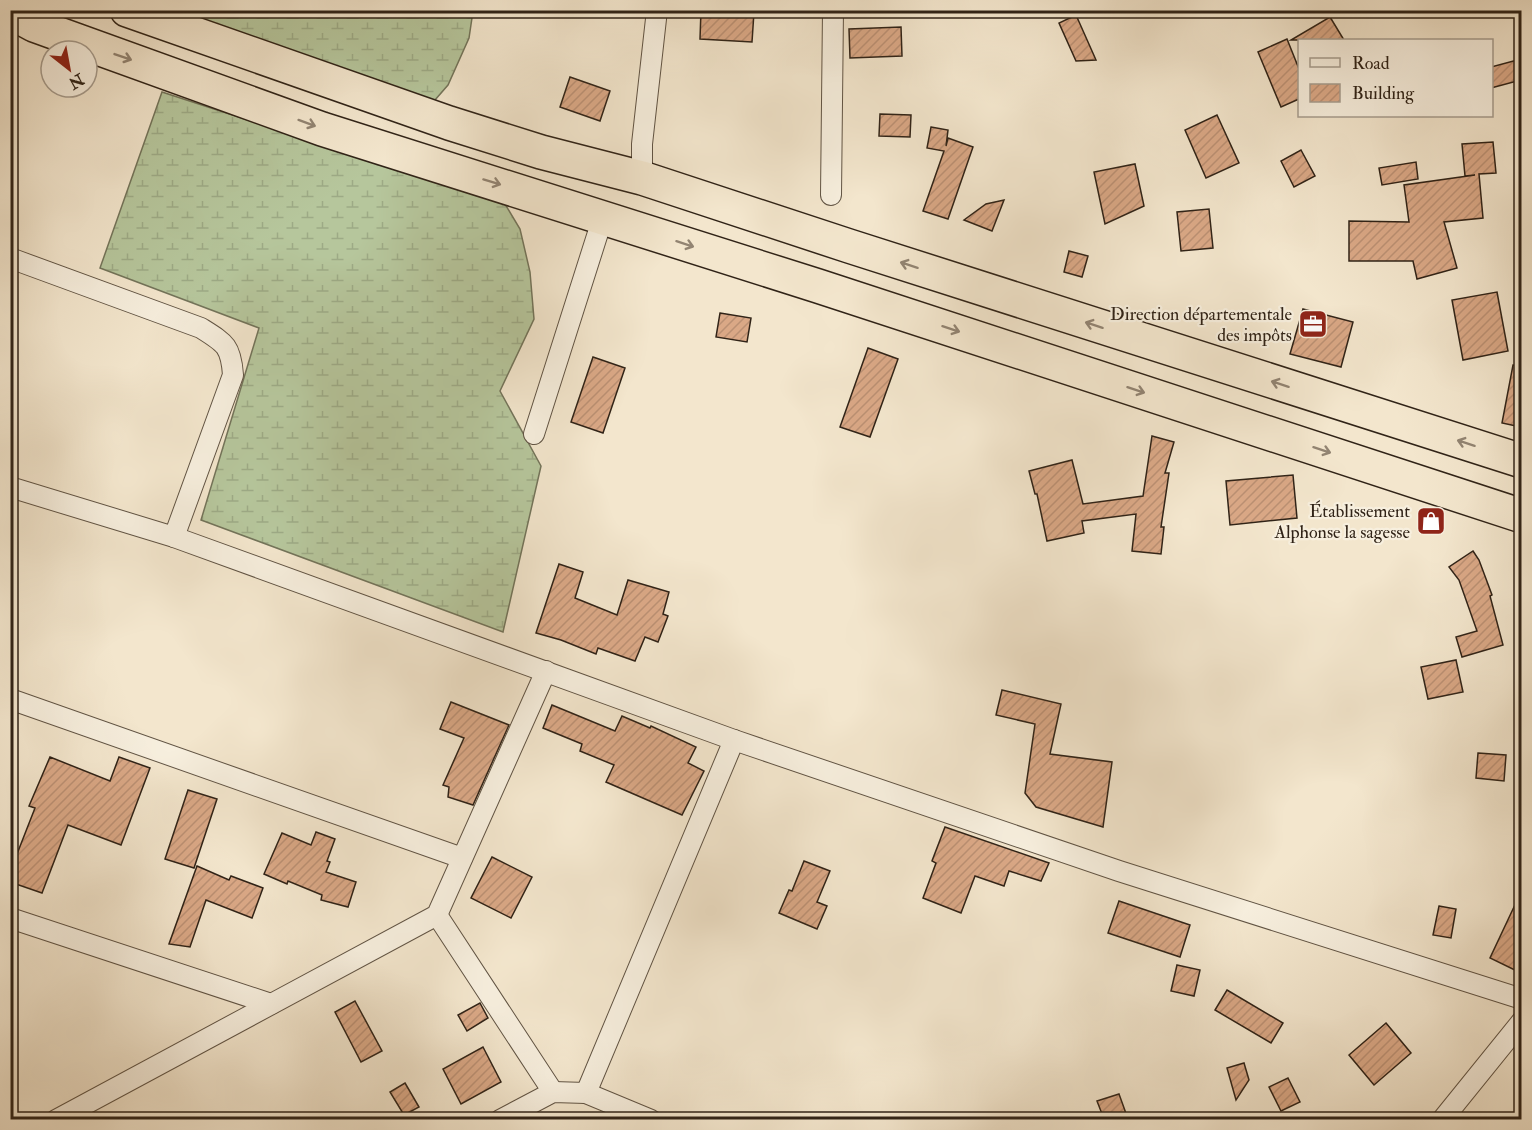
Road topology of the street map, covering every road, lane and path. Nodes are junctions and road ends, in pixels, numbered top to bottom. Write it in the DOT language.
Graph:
graph roads {
  1 [pos="127,10"];
  2 [pos="657,10"];
  3 [pos="833,10"];
  4 [pos="10,12"];
  5 [pos="642,178"];
  6 [pos="831,195"];
  7 [pos="603,217"];
  8 [pos="10,258"];
  9 [pos="534,434"];
  10 [pos="1521,461"];
  11 [pos="10,487"];
  12 [pos="1521,516"];
  13 [pos="174,537"];
  14 [pos="546,671"];
  15 [pos="10,699"];
  16 [pos="734,740"];
  17 [pos="462,858"];
  18 [pos="437,915"];
  19 [pos="10,918"];
  20 [pos="1521,999"];
  21 [pos="271,1004"];
  22 [pos="1521,1021"];
  23 [pos="553,1092"];
  24 [pos="586,1093"];
  25 [pos="56,1119"];
  26 [pos="500,1119"];
  27 [pos="651,1119"];
  28 [pos="1442,1119"];
  1 -- 5 [label="highway"];
  2 -- 5 [label="street"];
  3 -- 6 [label="street"];
  4 -- 7 [label="highway, one-way"];
  10 -- 5 [label="highway, one-way"];
  7 -- 9 [label="street"];
  7 -- 12 [label="highway, one-way"];
  8 -- 13 [label="street"];
  11 -- 13 [label="street"];
  13 -- 14 [label="street"];
  14 -- 16 [label="street"];
  14 -- 17 [label="street"];
  15 -- 17 [label="street"];
  16 -- 20 [label="street"];
  16 -- 24 [label="street"];
  17 -- 18 [label="street"];
  18 -- 21 [label="street"];
  18 -- 23 [label="street"];
  19 -- 21 [label="street"];
  21 -- 25 [label="street"];
  22 -- 28 [label="street"];
  23 -- 24 [label="street"];
  23 -- 26 [label="street"];
  24 -- 27 [label="street"];
}
